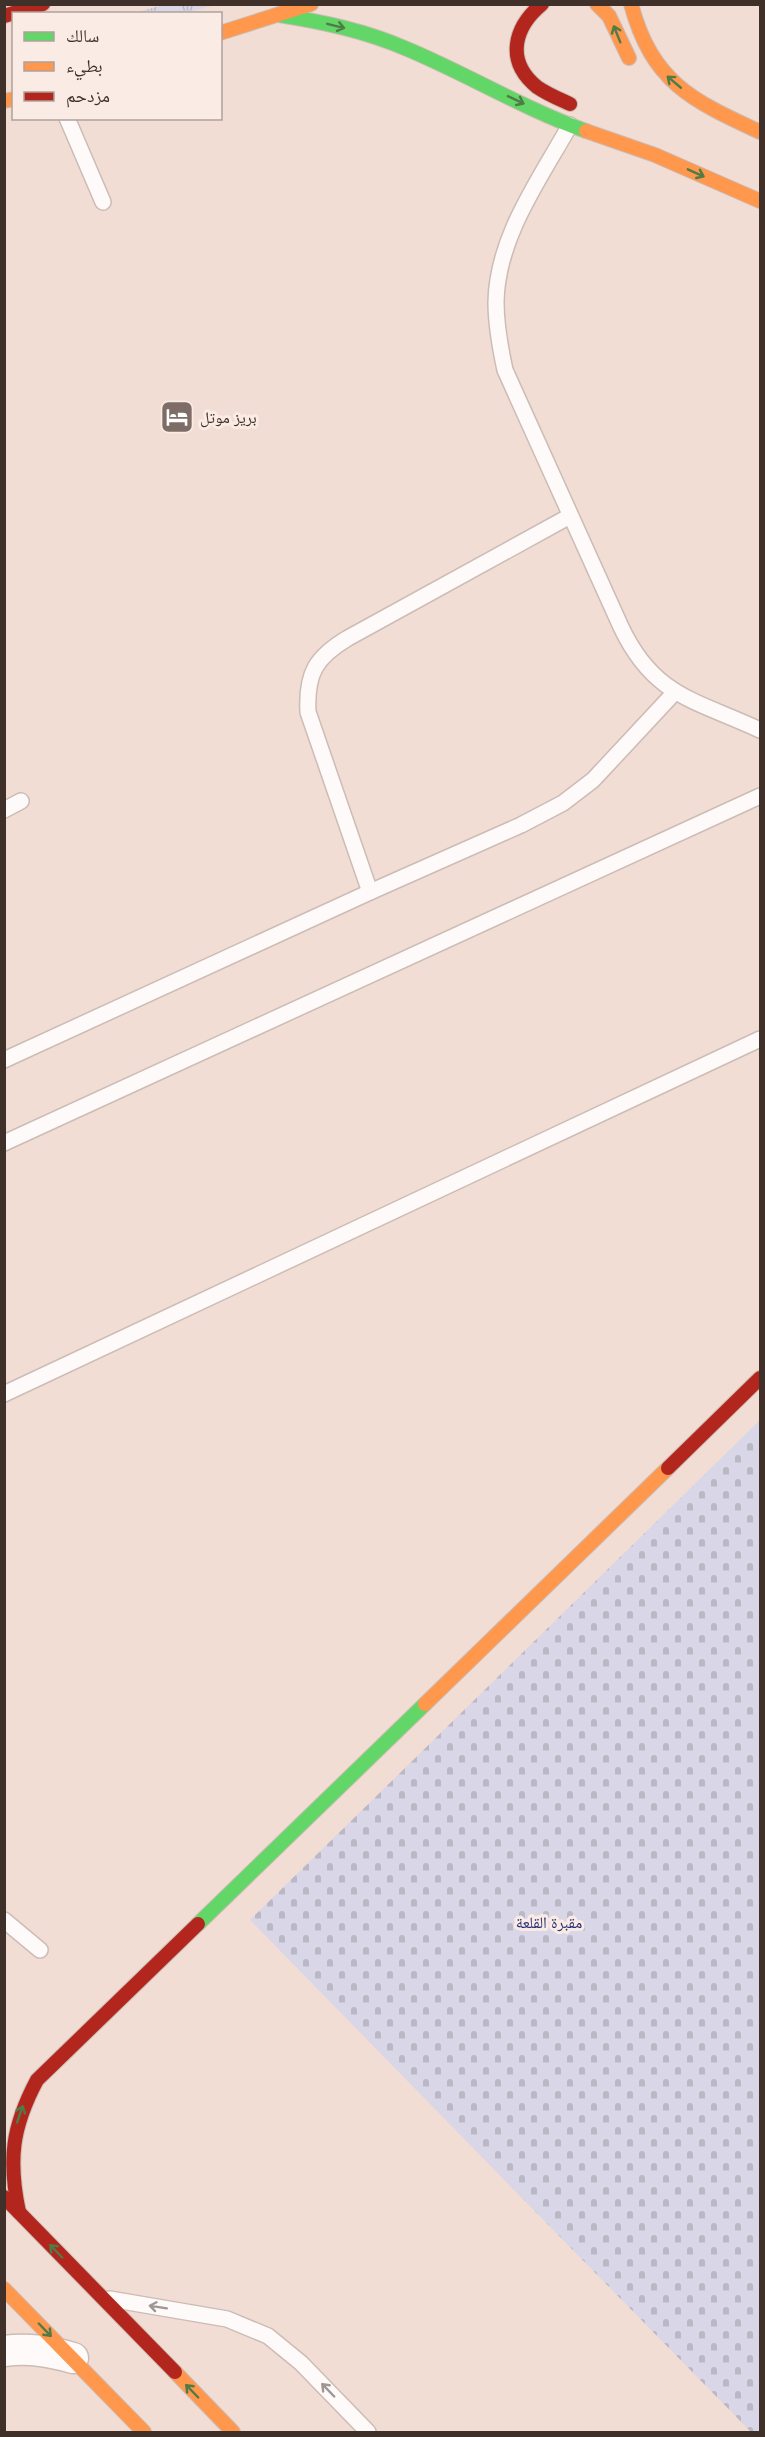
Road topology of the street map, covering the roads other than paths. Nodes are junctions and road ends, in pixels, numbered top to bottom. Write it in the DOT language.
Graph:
graph roads {
  1 [pos="43,4"];
  2 [pos="311,4"];
  3 [pos="542,4"];
  4 [pos="597,4"];
  5 [pos="631,4"];
  6 [pos="17,12"];
  7 [pos="279,15"];
  8 [pos="222,32"];
  9 [pos="637,69"];
  10 [pos="671,99"];
  11 [pos="579,109"];
  12 [pos="724,115"];
  13 [pos="68,120"];
  14 [pos="606,123"];
  15 [pos="570,125"];
  16 [pos="760,132"];
  17 [pos="655,155"];
  18 [pos="760,201"];
  19 [pos="104,202"];
  20 [pos="570,516"];
  21 [pos="675,692"];
  22 [pos="760,730"];
  23 [pos="760,796"];
  24 [pos="21,801"];
  25 [pos="4,810"];
  26 [pos="370,892"];
  27 [pos="760,1039"];
  28 [pos="4,1060"];
  29 [pos="4,1143"];
  30 [pos="760,1378"];
  31 [pos="4,1394"];
  32 [pos="4,1920"];
  33 [pos="40,1950"];
  34 [pos="37,2080"];
  35 [pos="13,2092"];
  36 [pos="4,2197"];
  37 [pos="19,2212"];
  38 [pos="4,2289"];
  39 [pos="102,2298"];
  40 [pos="4,2351"];
  41 [pos="73,2358"];
  42 [pos="144,2433"];
  43 [pos="233,2433"];
  44 [pos="368,2433"];
  1 -- 6 [label="main road"];
  2 -- 7 [label="main road"];
  3 -- 11 [label="main road"];
  9 -- 4 [label="main road, one-way"];
  12 -- 5 [label="main road, one-way"];
  7 -- 8 [label="main road"];
  7 -- 15 [label="main road, one-way"];
  10 -- 12 [label="main road"];
  12 -- 16 [label="main road"];
  13 -- 19 [label="lane"];
  14 -- 17 [label="main road"];
  15 -- 17 [label="main road"];
  15 -- 20 [label="lane"];
  17 -- 18 [label="main road, one-way"];
  20 -- 21 [label="lane"];
  20 -- 26 [label="lane"];
  21 -- 22 [label="lane"];
  21 -- 26 [label="lane"];
  23 -- 29 [label="lane"];
  24 -- 25 [label="lane"];
  26 -- 28 [label="lane"];
  27 -- 31 [label="lane"];
  30 -- 34 [label="main road"];
  32 -- 33 [label="lane"];
  34 -- 35 [label="main road"];
  37 -- 34 [label="main road, one-way"];
  36 -- 37 [label="main road"];
  39 -- 37 [label="main road, one-way"];
  38 -- 41 [label="main road, one-way"];
  43 -- 39 [label="main road, one-way"];
  44 -- 39 [label="lane, one-way"];
  40 -- 41 [label="street"];
  41 -- 42 [label="main road"];
}
